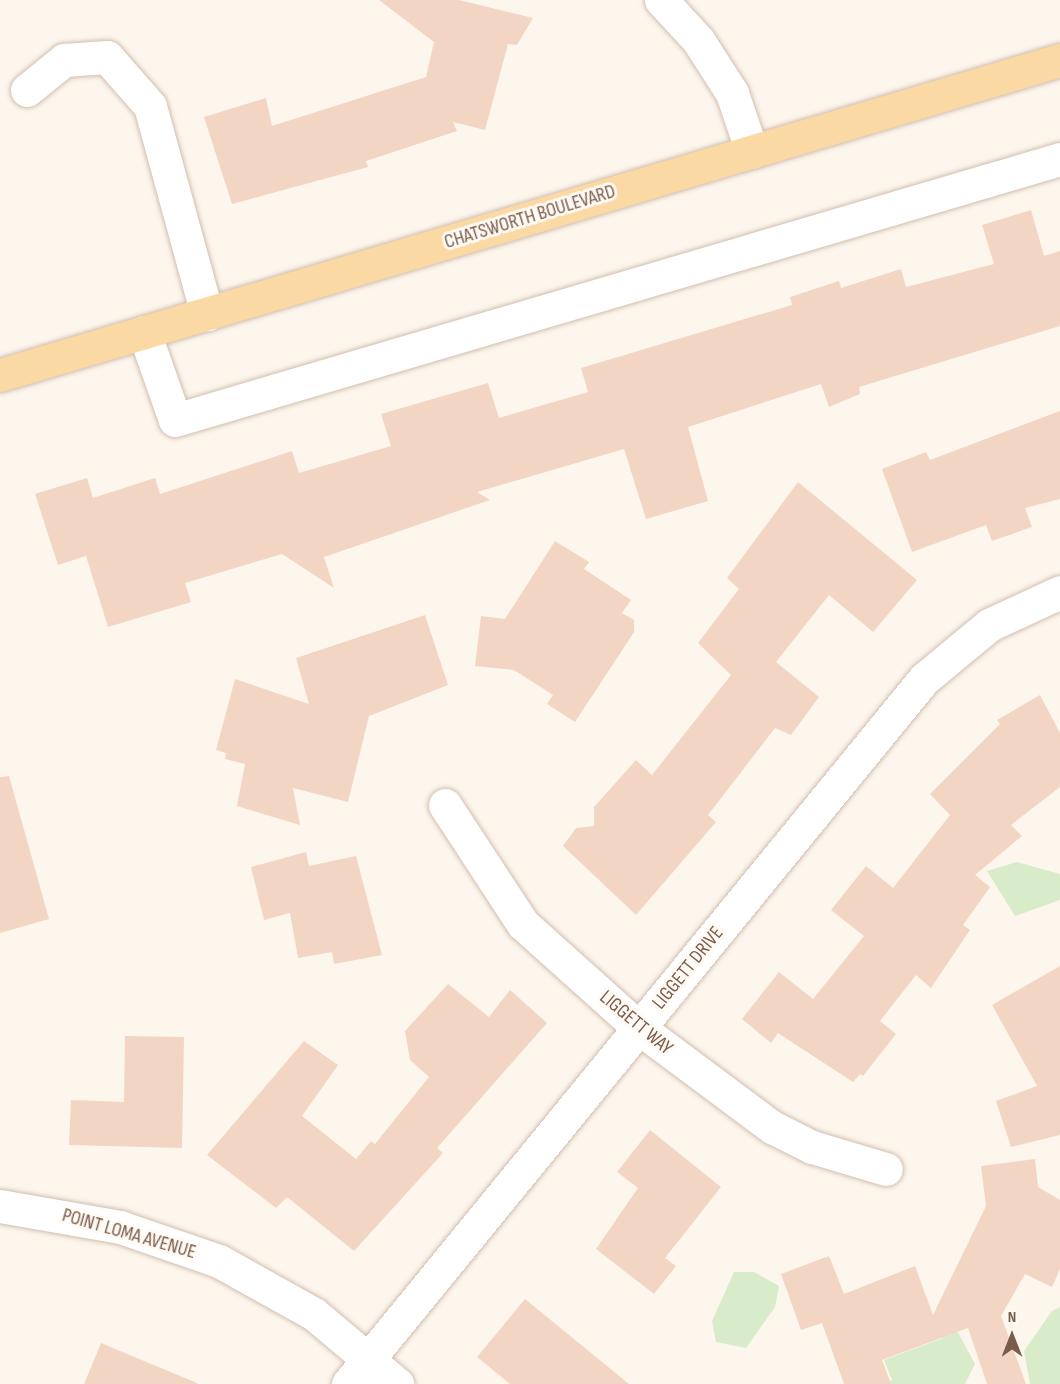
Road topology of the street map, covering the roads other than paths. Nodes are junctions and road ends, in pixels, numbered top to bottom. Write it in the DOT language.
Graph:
graph roads {
  1 [pos="661,0"];
  2 [pos="1060,60"];
  3 [pos="27,90"];
  4 [pos="752,152"];
  5 [pos="1060,159"];
  6 [pos="207,314"];
  7 [pos="144,332"];
  8 [pos="0,375"];
  9 [pos="1060,592"];
  10 [pos="445,805"];
  11 [pos="639,1028"];
  12 [pos="886,1169"];
  13 [pos="0,1206"];
  14 [pos="369,1357"];
  15 [pos="348,1384"];
  16 [pos="397,1384"];
  1 -- 4 [label="street"];
  2 -- 4 [label="main road, CHATSWORTH BOULEVARD"];
  3 -- 6 [label="street"];
  4 -- 6 [label="main road, CHATSWORTH BOULEVARD"];
  5 -- 7 [label="street"];
  6 -- 7 [label="main road, CHATSWORTH BOULEVARD"];
  7 -- 8 [label="main road, CHATSWORTH BOULEVARD"];
  9 -- 11 [label="street, LIGGETT DRIVE"];
  10 -- 11 [label="street, LIGGETT WAY"];
  11 -- 12 [label="street, LIGGETT WAY"];
  11 -- 14 [label="street, LIGGETT DRIVE"];
  13 -- 14 [label="street, POINT LOMA AVENUE"];
  14 -- 15 [label="street, LIGGETT DRIVE"];
  14 -- 16 [label="street, POINT LOMA AVENUE"];
}
